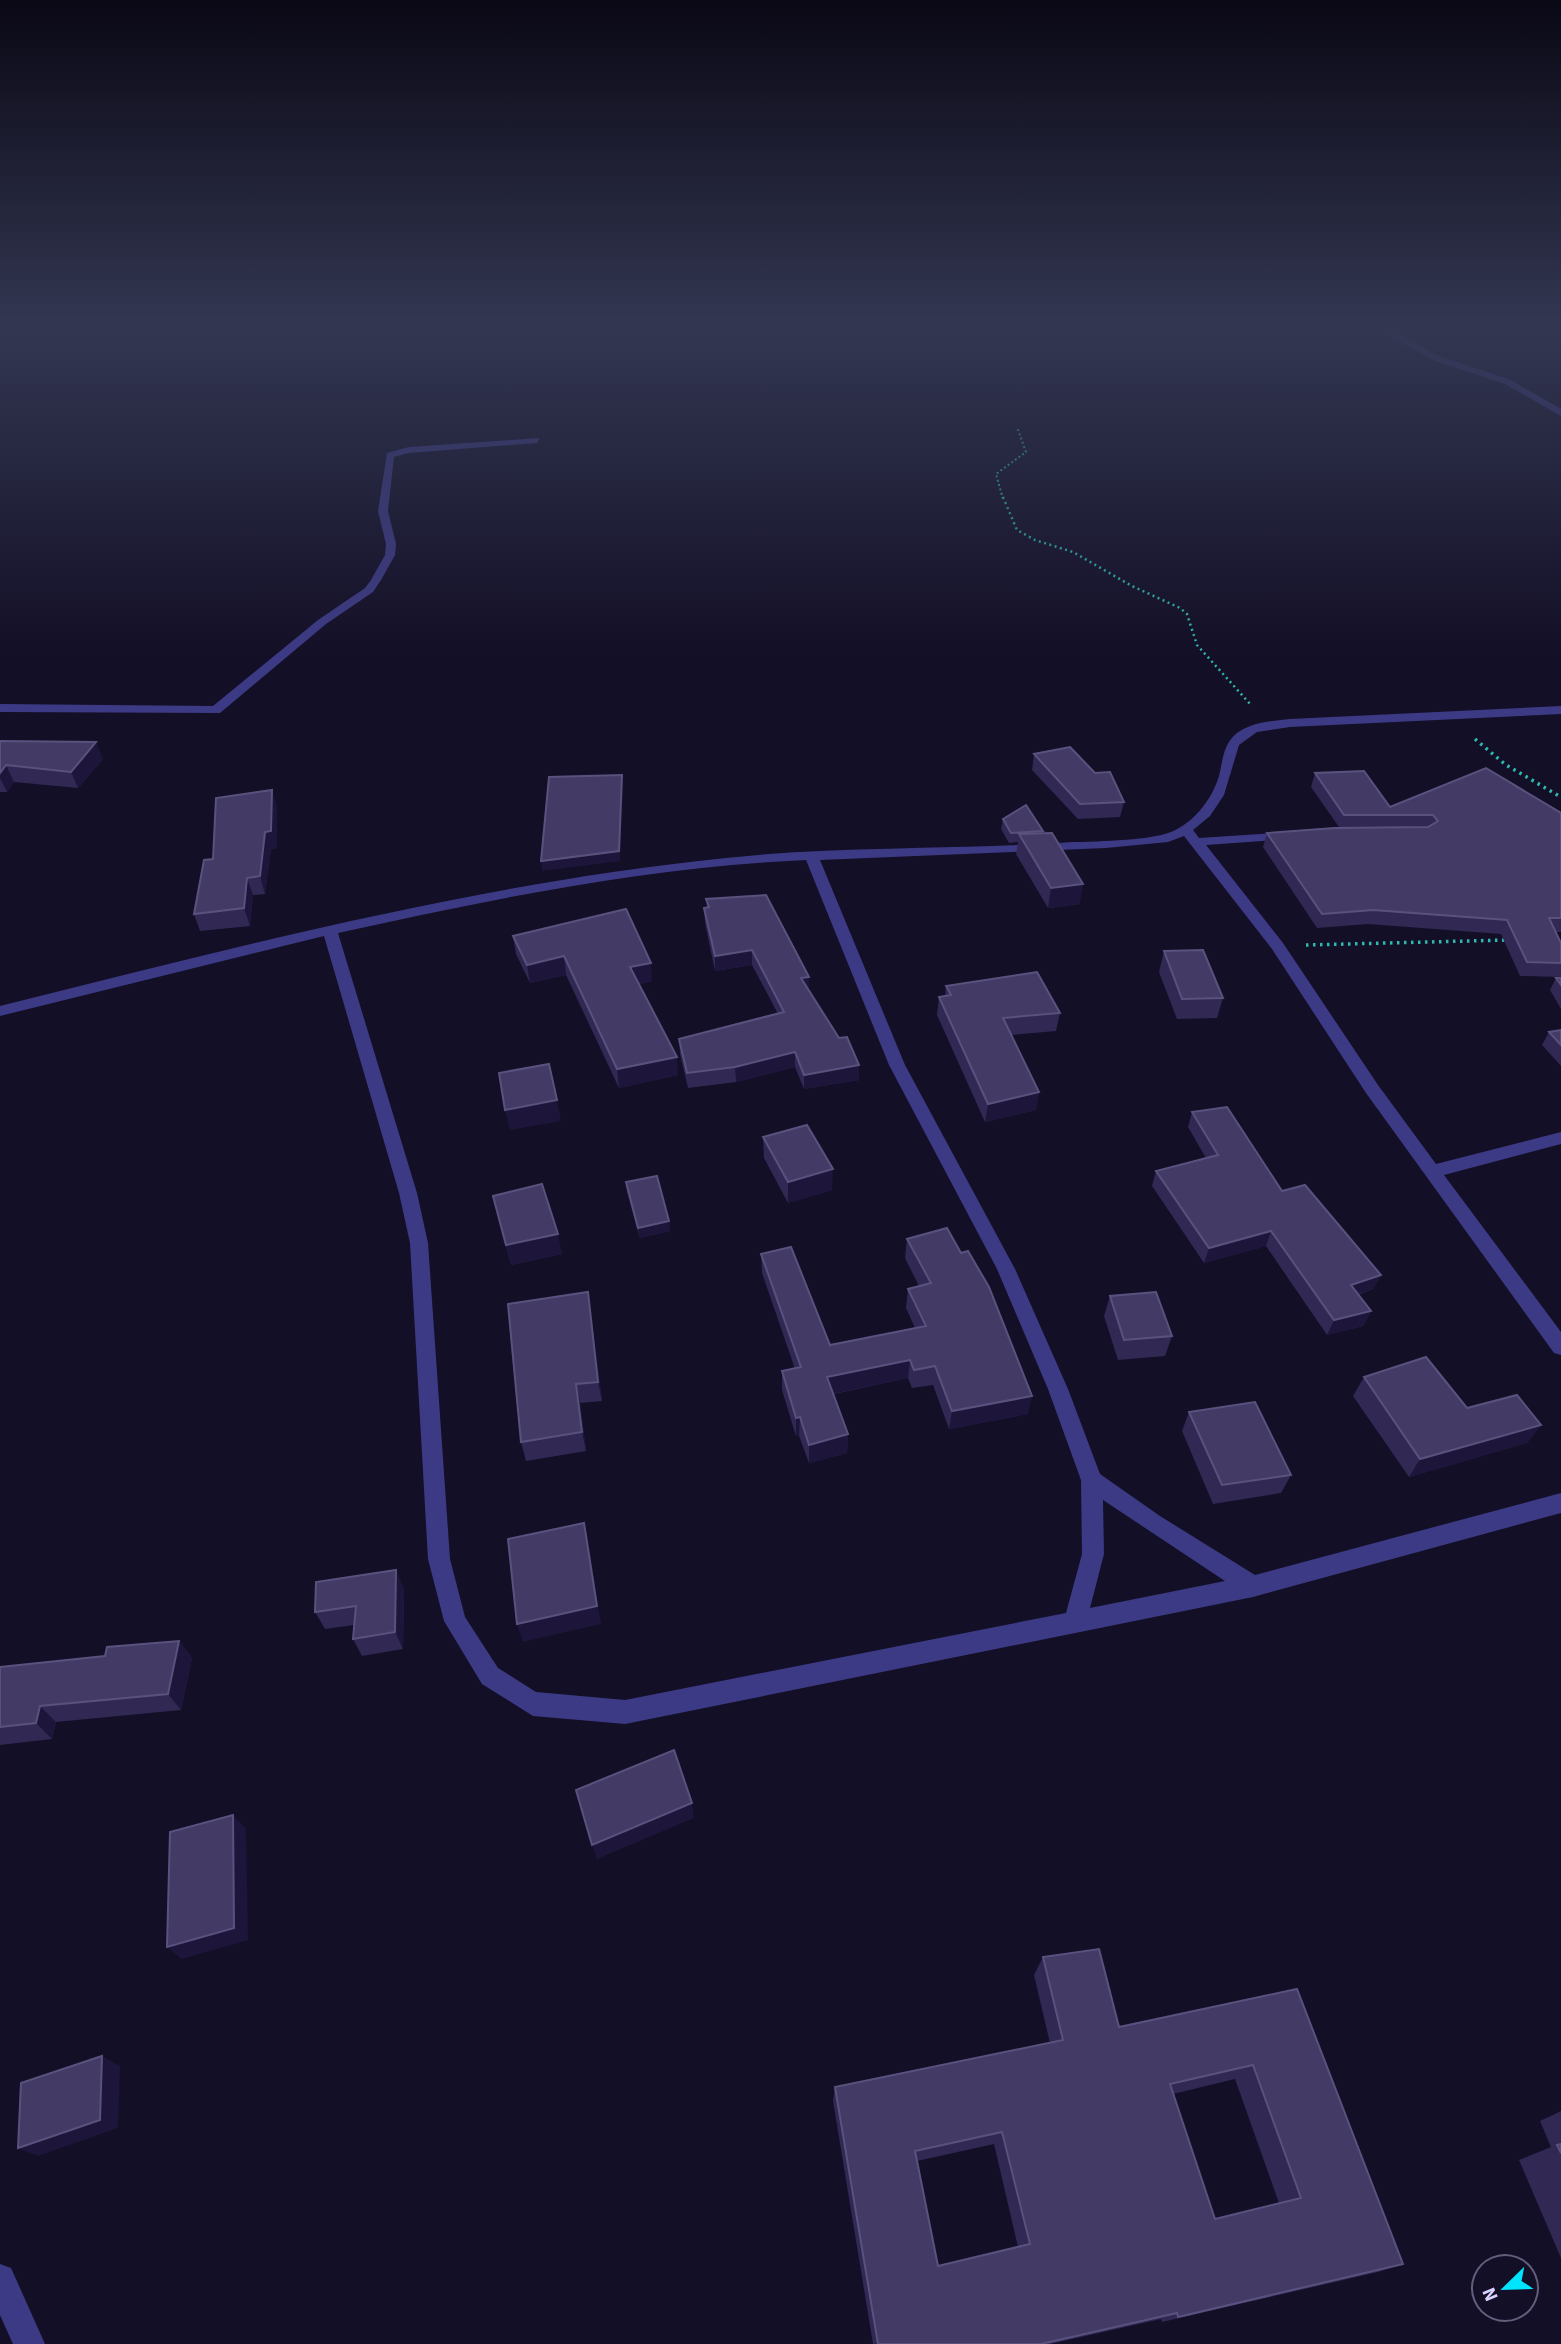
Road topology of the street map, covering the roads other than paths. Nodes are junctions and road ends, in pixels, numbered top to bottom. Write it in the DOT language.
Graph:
graph roads {
  1 [pos="537,440"];
  2 [pos="0,708"];
  3 [pos="1561,710"];
  4 [pos="1309,835"];
  5 [pos="1192,837"];
  6 [pos="812,858"];
  7 [pos="330,930"];
  8 [pos="0,1011"];
  9 [pos="1561,1138"];
  10 [pos="1434,1171"];
  11 [pos="1561,1347"];
  12 [pos="1093,1480"];
  13 [pos="1561,1503"];
  14 [pos="1253,1586"];
  15 [pos="1075,1622"];
  16 [pos="0,2279"];
  17 [pos="29,2344"];
  1 -- 2 [label="street"];
  3 -- 5 [label="street"];
  4 -- 5 [label="street"];
  5 -- 6 [label="street"];
  5 -- 10 [label="street"];
  6 -- 7 [label="street"];
  6 -- 12 [label="street"];
  7 -- 8 [label="street"];
  7 -- 15 [label="street"];
  9 -- 10 [label="street"];
  10 -- 11 [label="street"];
  12 -- 14 [label="street"];
  12 -- 15 [label="street"];
  13 -- 14 [label="street"];
  14 -- 15 [label="street"];
  16 -- 17 [label="street"];
}
